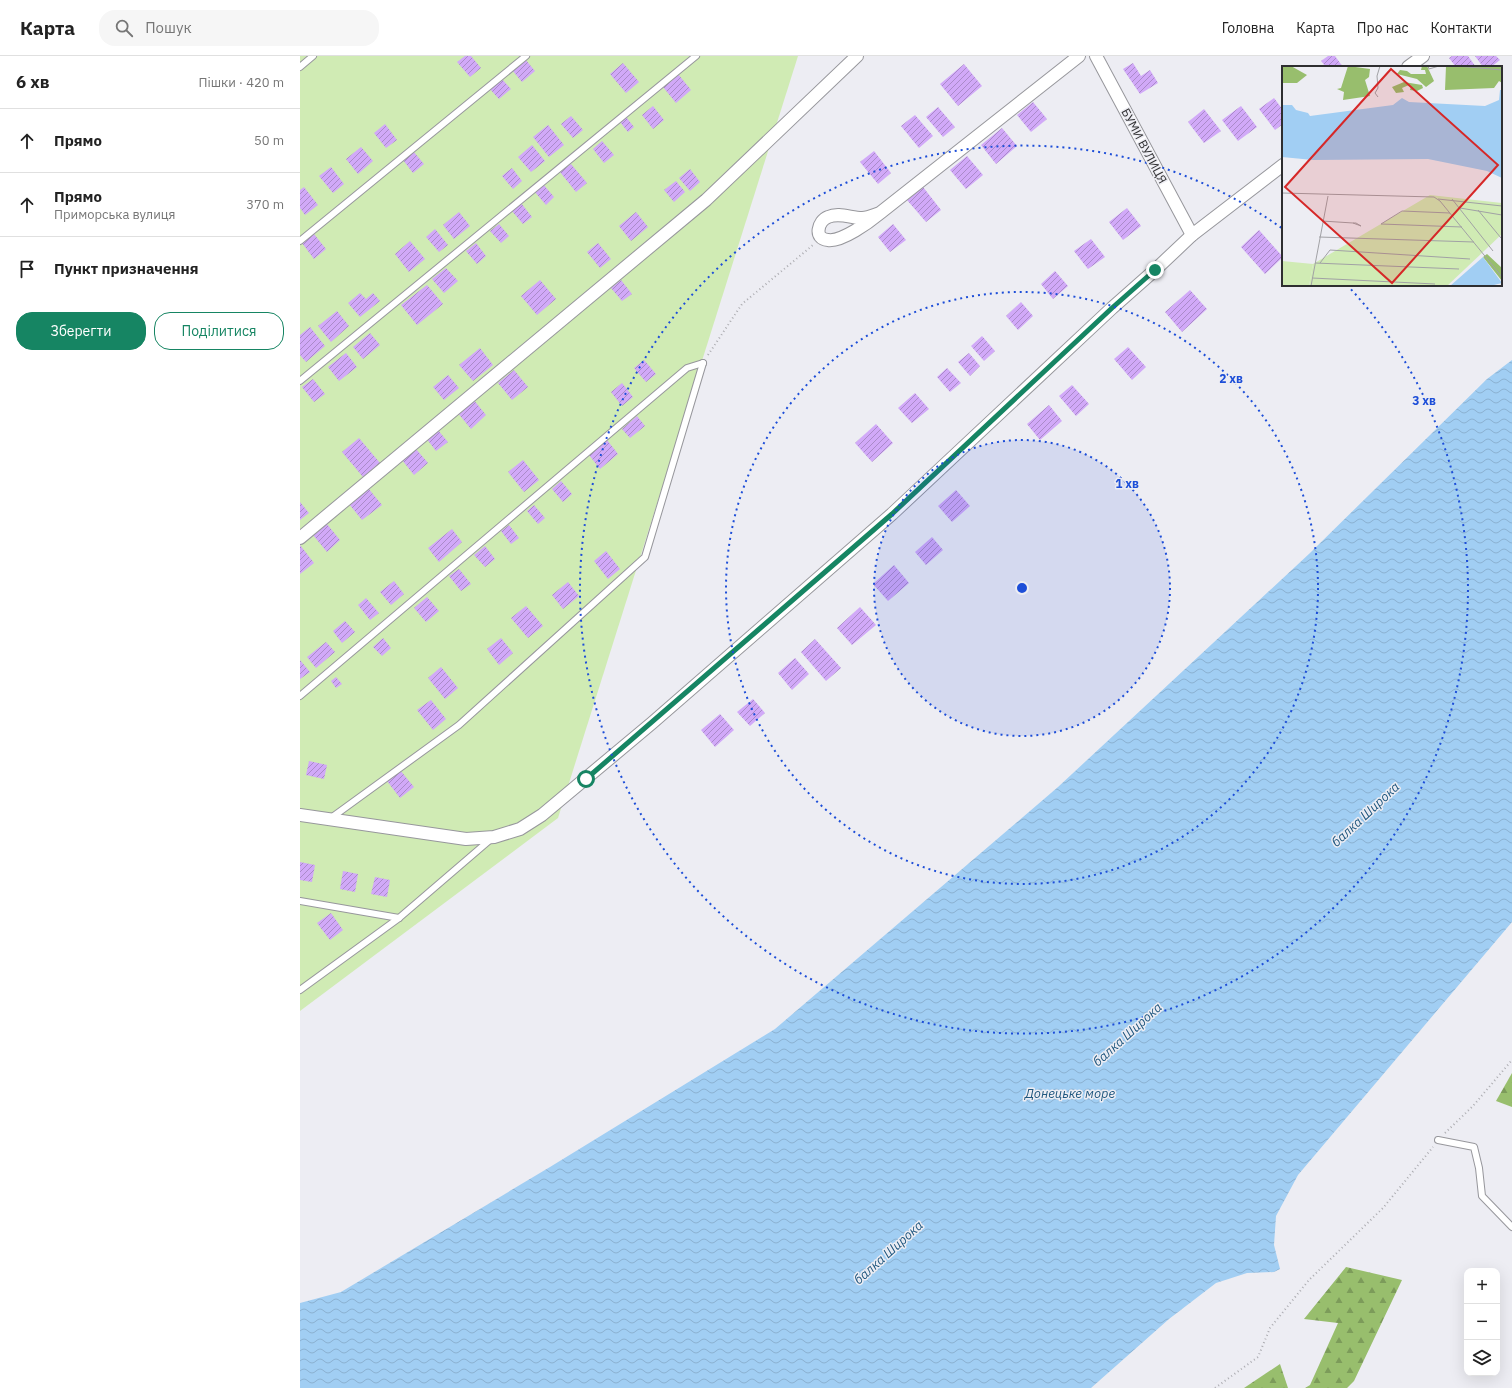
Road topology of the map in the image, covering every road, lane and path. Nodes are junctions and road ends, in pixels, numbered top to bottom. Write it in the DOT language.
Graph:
graph roads {
  1 [pos="313,56"];
  2 [pos="526,56"];
  3 [pos="696,56"];
  4 [pos="857,56"];
  5 [pos="1079,56"];
  6 [pos="1096,56"];
  7 [pos="1423,56"];
  8 [pos="1409,66"];
  9 [pos="300,67"];
  10 [pos="1282,166"];
  11 [pos="880,213"];
  12 [pos="1192,235"];
  13 [pos="822,238"];
  14 [pos="300,241"];
  15 [pos="703,363"];
  16 [pos="300,381"];
  17 [pos="300,538"];
  18 [pos="300,696"];
  19 [pos="300,815"];
  20 [pos="330,819"];
  21 [pos="494,837"];
  22 [pos="302,903"];
  23 [pos="399,918"];
  24 [pos="300,990"];
  25 [pos="1512,1060"];
  26 [pos="1438,1140"];
  27 [pos="1512,1227"];
  28 [pos="1215,1388"];
  1 -- 9 [label="lane"];
  2 -- 14 [label="lane"];
  3 -- 16 [label="lane"];
  4 -- 17 [label="street"];
  5 -- 11 [label="street"];
  6 -- 12 [label="street, БУМИ ВУЛИЦЯ"];
  7 -- 8 [label="street"];
  10 -- 12 [label="street"];
  11 -- 13 [label="street"];
  11 -- 13 [label="street"];
  12 -- 21 [label="street"];
  13 -- 15 [label="path"];
  15 -- 18 [label="lane"];
  15 -- 20 [label="lane"];
  19 -- 20 [label="street"];
  20 -- 21 [label="street"];
  21 -- 23 [label="lane"];
  22 -- 23 [label="lane"];
  23 -- 24 [label="lane"];
  25 -- 26 [label="path"];
  26 -- 27 [label="lane"];
  26 -- 28 [label="path"];
}
